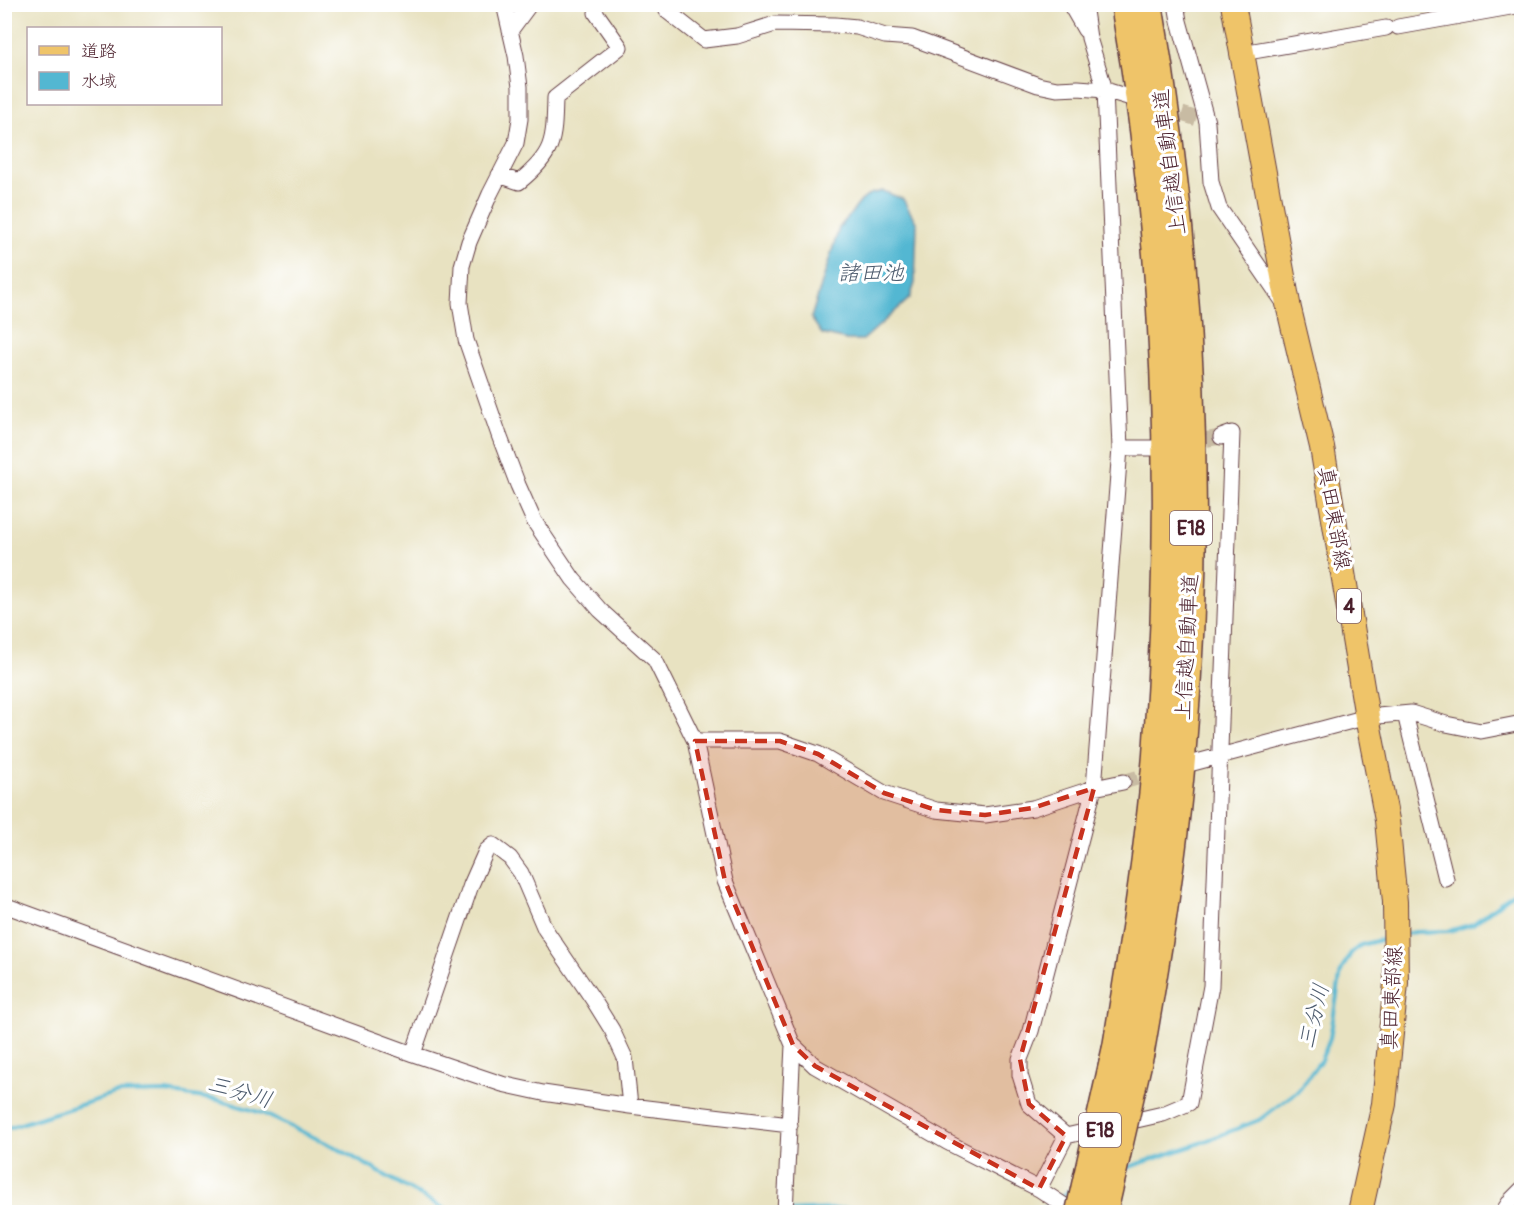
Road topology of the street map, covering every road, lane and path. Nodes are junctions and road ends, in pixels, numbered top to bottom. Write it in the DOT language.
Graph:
graph roads {
  1 [pos="504,4"];
  2 [pos="530,4"];
  3 [pos="664,4"];
  4 [pos="1070,4"];
  5 [pos="1084,4"];
  6 [pos="1125,4"];
  7 [pos="1148,4"];
  8 [pos="1176,4"];
  9 [pos="1233,4"];
  10 [pos="1521,5"];
  11 [pos="596,13"];
  12 [pos="510,31"];
  13 [pos="1089,38"];
  14 [pos="1242,53"];
  15 [pos="1105,90"];
  16 [pos="1128,97"];
  17 [pos="499,175"];
  18 [pos="1289,309"];
  19 [pos="1221,437"];
  20 [pos="1120,448"];
  21 [pos="1152,448"];
  22 [pos="1405,714"];
  23 [pos="1367,717"];
  24 [pos="1521,723"];
  25 [pos="695,741"];
  26 [pos="1220,756"];
  27 [pos="1192,763"];
  28 [pos="1124,782"];
  29 [pos="1094,788"];
  30 [pos="1446,879"];
  31 [pos="4,906"];
  32 [pos="793,1045"];
  33 [pos="1129,1049"];
  34 [pos="413,1054"];
  35 [pos="630,1106"];
  36 [pos="790,1125"];
  37 [pos="1065,1136"];
  38 [pos="1039,1189"];
  39 [pos="1521,1189"];
  40 [pos="1071,1211"];
  41 [pos="785,1212"];
  42 [pos="1103,1212"];
  43 [pos="1360,1212"];
  44 [pos="1503,1212"];
  1 -- 12 [label="street"];
  2 -- 12 [label="street"];
  3 -- 15 [label="street"];
  4 -- 13 [label="street"];
  5 -- 13 [label="street"];
  6 -- 33 [label="highway, 上信越自動車道 / E18"];
  7 -- 33 [label="highway, 上信越自動車道 / E18"];
  8 -- 18 [label="street"];
  9 -- 14 [label="main road, 真田東部線 / 4"];
  10 -- 14 [label="street"];
  11 -- 17 [label="street"];
  12 -- 17 [label="street"];
  13 -- 15 [label="street"];
  14 -- 18 [label="main road, 真田東部線 / 4"];
  15 -- 16 [label="street"];
  15 -- 20 [label="street"];
  17 -- 25 [label="street"];
  18 -- 23 [label="main road, 真田東部線 / 4"];
  19 -- 26 [label="street"];
  20 -- 21 [label="street"];
  20 -- 29 [label="street"];
  22 -- 23 [label="street"];
  22 -- 24 [label="street"];
  22 -- 30 [label="street"];
  23 -- 26 [label="street"];
  23 -- 43 [label="main road, 真田東部線 / 4"];
  25 -- 29 [label="street"];
  25 -- 32 [label="street"];
  26 -- 27 [label="street"];
  26 -- 37 [label="street"];
  28 -- 29 [label="street"];
  29 -- 37 [label="street"];
  31 -- 34 [label="street"];
  32 -- 36 [label="street"];
  32 -- 38 [label="street"];
  33 -- 40 [label="highway, 上信越自動車道 / E18, bridge"];
  33 -- 42 [label="highway, 上信越自動車道 / E18, bridge"];
  34 -- 35 [label="street"];
  34 -- 35 [label="street"];
  35 -- 36 [label="street"];
  36 -- 41 [label="street"];
  37 -- 38 [label="street"];
  38 -- 40 [label="street"];
  39 -- 44 [label="street"];
}
